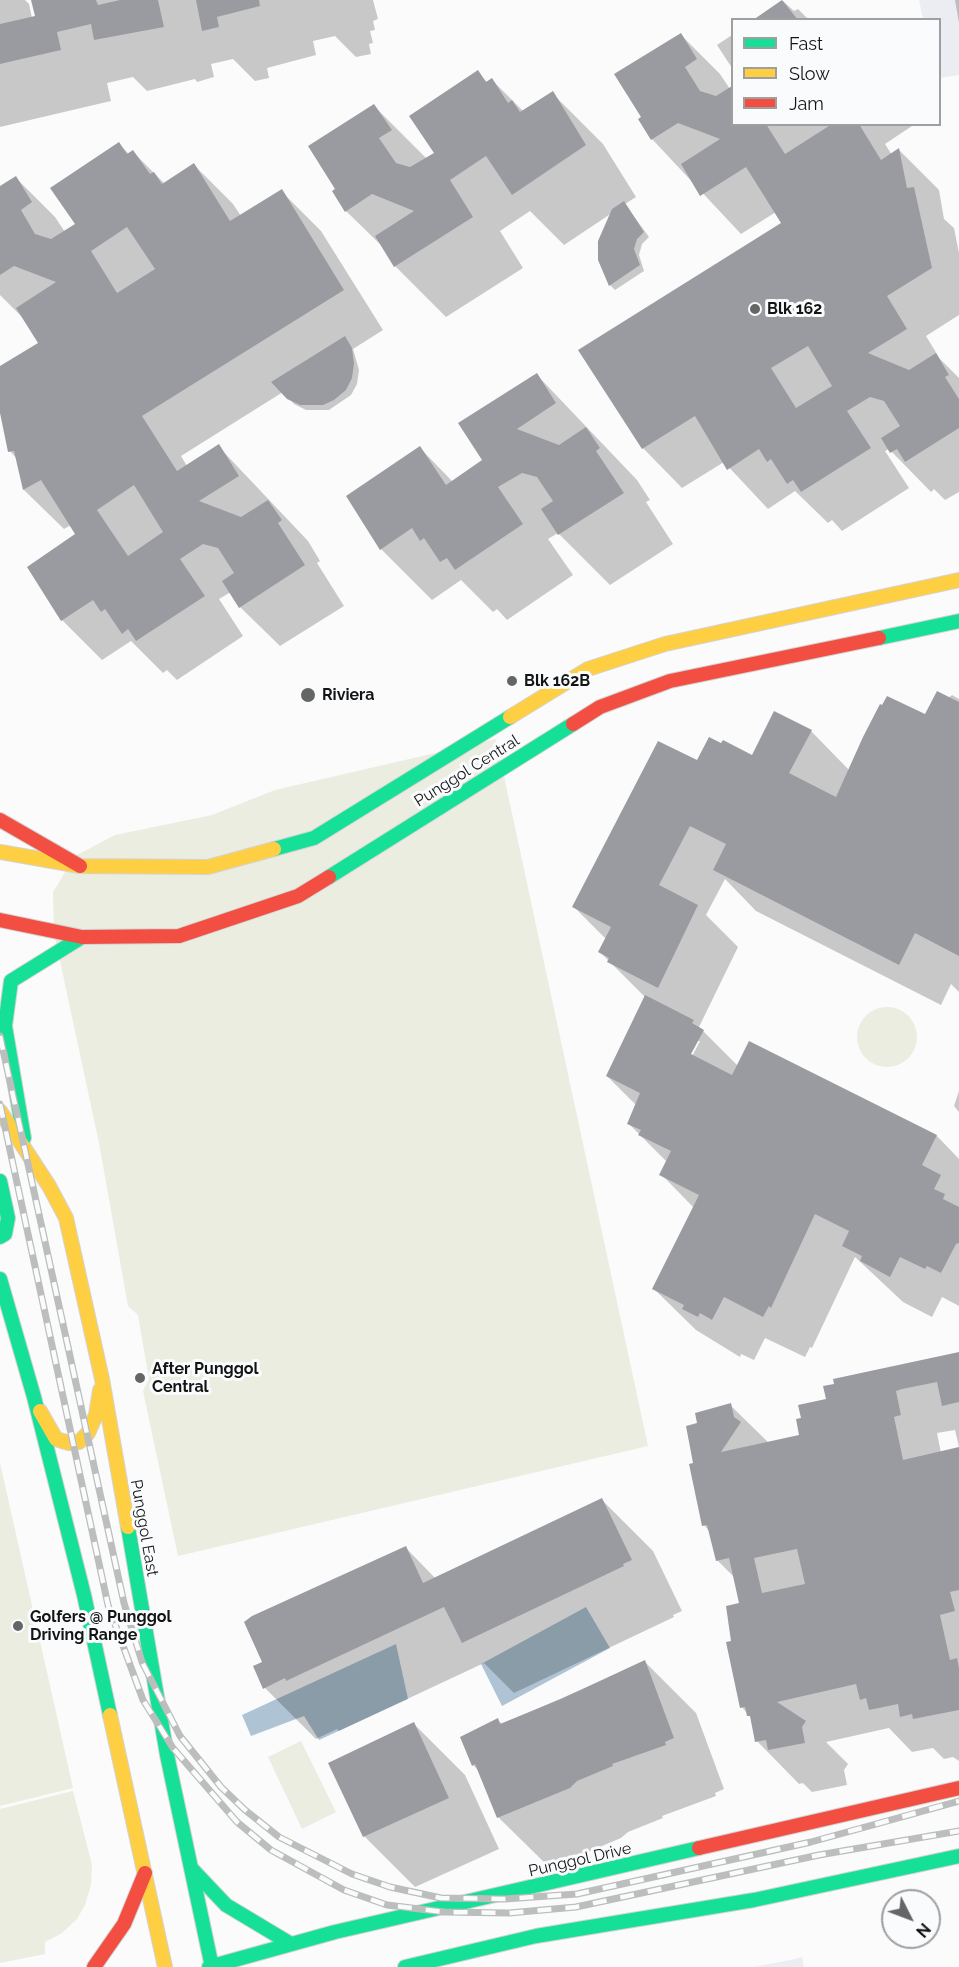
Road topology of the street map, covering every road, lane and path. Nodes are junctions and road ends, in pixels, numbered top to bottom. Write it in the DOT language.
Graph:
graph roads {
  1 [pos="959,580"];
  2 [pos="959,621"];
  3 [pos="0,820"];
  4 [pos="0,852"];
  5 [pos="80,866"];
  6 [pos="0,920"];
  7 [pos="82,938"];
  8 [pos="0,1111"];
  9 [pos="27,1154"];
  10 [pos="0,1181"];
  11 [pos="0,1237"];
  12 [pos="0,1279"];
  13 [pos="102,1379"];
  14 [pos="34,1397"];
  15 [pos="959,1788"];
  16 [pos="959,1856"];
  17 [pos="189,1866"];
  18 [pos="145,1873"];
  19 [pos="291,1944"];
  20 [pos="94,1967"];
  21 [pos="165,1967"];
  22 [pos="211,1967"];
  23 [pos="405,1967"];
  1 -- 5 [label="main road, Punggol Central"];
  2 -- 7 [label="main road, Punggol Central"];
  3 -- 5 [label="main road"];
  4 -- 5 [label="main road, Punggol Central"];
  6 -- 7 [label="main road, Punggol Central"];
  7 -- 9 [label="main road"];
  8 -- 9 [label="main road, Punggol East"];
  9 -- 13 [label="main road, Punggol East"];
  10 -- 11 [label="main road"];
  12 -- 14 [label="main road"];
  13 -- 14 [label="main road"];
  13 -- 17 [label="main road, Punggol East"];
  14 -- 18 [label="main road"];
  15 -- 19 [label="main road, Punggol Drive"];
  16 -- 23 [label="main road"];
  17 -- 19 [label="main road"];
  17 -- 22 [label="main road, Punggol East"];
  18 -- 20 [label="main road"];
  18 -- 21 [label="main road"];
  19 -- 22 [label="main road, Punggol Drive"];
}
